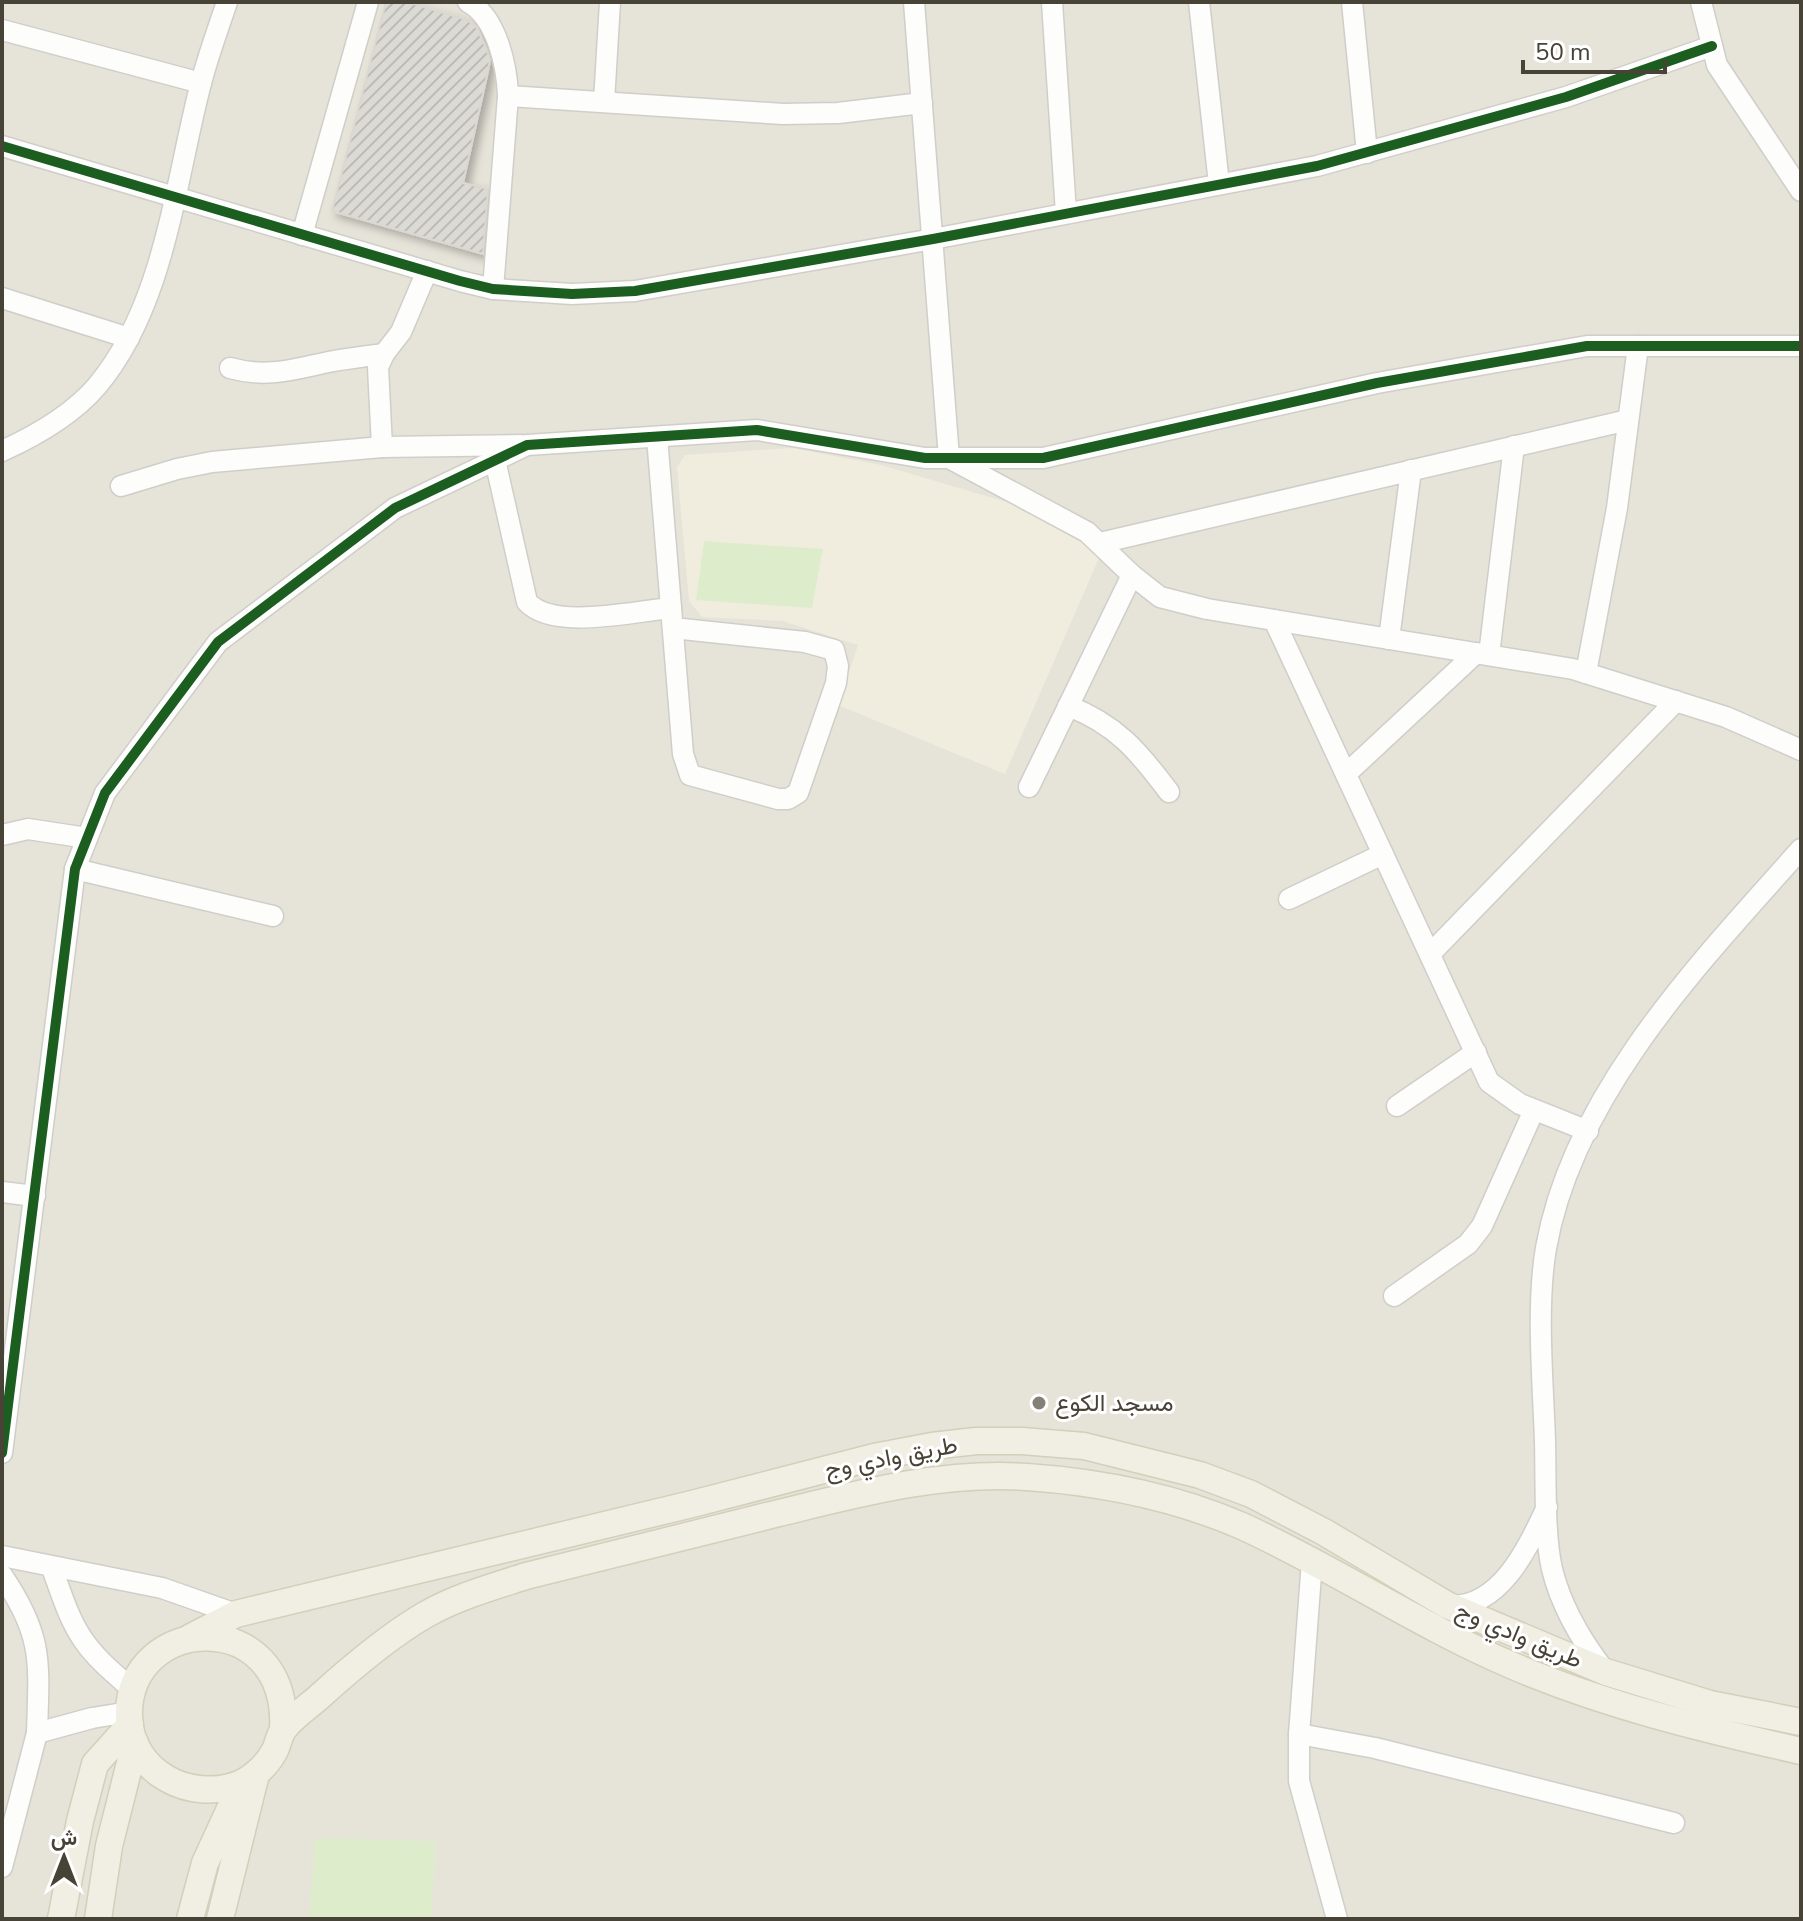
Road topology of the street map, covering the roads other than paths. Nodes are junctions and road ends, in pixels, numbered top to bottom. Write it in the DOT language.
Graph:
graph roads {
  1 [pos="227,2"];
  2 [pos="368,2"];
  3 [pos="468,2"];
  4 [pos="610,2"];
  5 [pos="914,2"];
  6 [pos="1052,2"];
  7 [pos="1199,2"];
  8 [pos="1701,2"];
  9 [pos="1357,4"];
  10 [pos="2,30"];
  11 [pos="1712,46"];
  12 [pos="201,83"];
  13 [pos="508,96"];
  14 [pos="604,102"];
  15 [pos="922,103"];
  16 [pos="2,146"];
  17 [pos="1367,153"];
  18 [pos="1219,184"];
  19 [pos="1801,191"];
  20 [pos="175,197"];
  21 [pos="1066,213"];
  22 [pos="302,235"];
  23 [pos="933,239"];
  24 [pos="427,271"];
  25 [pos="493,289"];
  26 [pos="2,298"];
  27 [pos="129,338"];
  28 [pos="1638,346"];
  29 [pos="1801,346"];
  30 [pos="384,354"];
  31 [pos="230,368"];
  32 [pos="1628,420"];
  33 [pos="657,437"];
  34 [pos="527,445"];
  35 [pos="1514,446"];
  36 [pos="382,447"];
  37 [pos="2,451"];
  38 [pos="949,458"];
  39 [pos="495,460"];
  40 [pos="1411,470"];
  41 [pos="121,486"];
  42 [pos="1100,543"];
  43 [pos="1132,575"];
  44 [pos="672,618"];
  45 [pos="1274,620"];
  46 [pos="1389,639"];
  47 [pos="1482,654"];
  48 [pos="1586,673"];
  49 [pos="1676,701"];
  50 [pos="1068,706"];
  51 [pos="1801,750"];
  52 [pos="1346,774"];
  53 [pos="1029,787"];
  54 [pos="1169,792"];
  55 [pos="2,835"];
  56 [pos="87,838"];
  57 [pos="1801,849"];
  58 [pos="1383,854"];
  59 [pos="75,869"];
  60 [pos="1289,899"];
  61 [pos="273,916"];
  62 [pos="1430,954"];
  63 [pos="1476,1052"];
  64 [pos="1397,1106"];
  65 [pos="1534,1110"];
  66 [pos="1588,1131"];
  67 [pos="2,1192"];
  68 [pos="35,1196"];
  69 [pos="1394,1296"];
  70 [pos="2,1453"];
  71 [pos="1547,1507"];
  72 [pos="2,1556"];
  73 [pos="1312,1561"];
  74 [pos="51,1566"];
  75 [pos="2,1575"];
  76 [pos="1447,1605"];
  77 [pos="236,1614"];
  78 [pos="188,1639"];
  79 [pos="1606,1672"];
  80 [pos="132,1717"];
  81 [pos="1801,1722"];
  82 [pos="283,1730"];
  83 [pos="37,1733"];
  84 [pos="1299,1734"];
  85 [pos="1801,1751"];
  86 [pos="249,1778"];
  87 [pos="1674,1823"];
  88 [pos="2,1867"];
  89 [pos="61,1919"];
  90 [pos="98,1919"];
  91 [pos="190,1919"];
  92 [pos="220,1919"];
  93 [pos="1337,1919"];
  1 -- 12 [label="street"];
  2 -- 22 [label="street"];
  3 -- 13 [label="street"];
  4 -- 14 [label="street"];
  5 -- 15 [label="street"];
  6 -- 21 [label="street"];
  7 -- 18 [label="street"];
  8 -- 11 [label="street"];
  9 -- 17 [label="street"];
  10 -- 12 [label="street"];
  11 -- 17 [label="street"];
  11 -- 19 [label="street"];
  12 -- 20 [label="street"];
  13 -- 14 [label="street"];
  13 -- 25 [label="street"];
  14 -- 15 [label="street"];
  15 -- 23 [label="street"];
  16 -- 20 [label="street"];
  17 -- 18 [label="street"];
  18 -- 21 [label="street"];
  20 -- 22 [label="street"];
  20 -- 27 [label="street"];
  21 -- 23 [label="street"];
  22 -- 24 [label="street"];
  23 -- 25 [label="street"];
  23 -- 38 [label="street"];
  24 -- 25 [label="street"];
  24 -- 30 [label="street"];
  26 -- 27 [label="street"];
  27 -- 37 [label="street"];
  28 -- 29 [label="street"];
  28 -- 32 [label="street"];
  28 -- 38 [label="street"];
  30 -- 31 [label="street"];
  30 -- 36 [label="street"];
  32 -- 35 [label="street"];
  32 -- 48 [label="street"];
  33 -- 34 [label="street"];
  33 -- 38 [label="street"];
  33 -- 44 [label="street"];
  34 -- 36 [label="street"];
  34 -- 39 [label="street"];
  35 -- 40 [label="street"];
  35 -- 47 [label="street"];
  36 -- 41 [label="street"];
  38 -- 42 [label="street"];
  39 -- 44 [label="street"];
  39 -- 56 [label="street"];
  40 -- 42 [label="street"];
  40 -- 46 [label="street"];
  42 -- 43 [label="street"];
  43 -- 45 [label="street"];
  43 -- 50 [label="street"];
  44 -- 44 [label="street"];
  45 -- 46 [label="street"];
  45 -- 52 [label="street"];
  46 -- 47 [label="street"];
  47 -- 48 [label="street"];
  47 -- 52 [label="street"];
  48 -- 49 [label="street"];
  49 -- 51 [label="street"];
  49 -- 62 [label="street"];
  50 -- 53 [label="street"];
  50 -- 54 [label="street"];
  52 -- 58 [label="street"];
  55 -- 56 [label="street"];
  56 -- 59 [label="street"];
  57 -- 66 [label="street"];
  58 -- 60 [label="street"];
  58 -- 62 [label="street"];
  59 -- 61 [label="street"];
  59 -- 68 [label="street"];
  62 -- 63 [label="street"];
  63 -- 64 [label="street"];
  63 -- 65 [label="street"];
  65 -- 66 [label="street"];
  65 -- 69 [label="street"];
  66 -- 71 [label="street"];
  67 -- 68 [label="street"];
  68 -- 70 [label="street"];
  71 -- 76 [label="street"];
  71 -- 79 [label="street"];
  72 -- 74 [label="street"];
  73 -- 82 [label="main road, طريق وادي وج"];
  73 -- 84 [label="street"];
  73 -- 85 [label="main road, طريق وادي وج"];
  74 -- 77 [label="street"];
  74 -- 80 [label="street"];
  75 -- 83 [label="street"];
  76 -- 77 [label="main road, طريق وادي وج"];
  76 -- 79 [label="main road, طريق وادي وج"];
  77 -- 78 [label="main road, طريق وادي وج"];
  78 -- 80 [label="main road"];
  78 -- 82 [label="main road"];
  79 -- 81 [label="main road, طريق وادي وج"];
  80 -- 83 [label="street"];
  80 -- 86 [label="main road"];
  80 -- 89 [label="main road"];
  80 -- 90 [label="main road"];
  82 -- 86 [label="main road"];
  83 -- 88 [label="street"];
  84 -- 87 [label="street"];
  84 -- 93 [label="street"];
  86 -- 91 [label="main road"];
  86 -- 92 [label="main road"];
}
